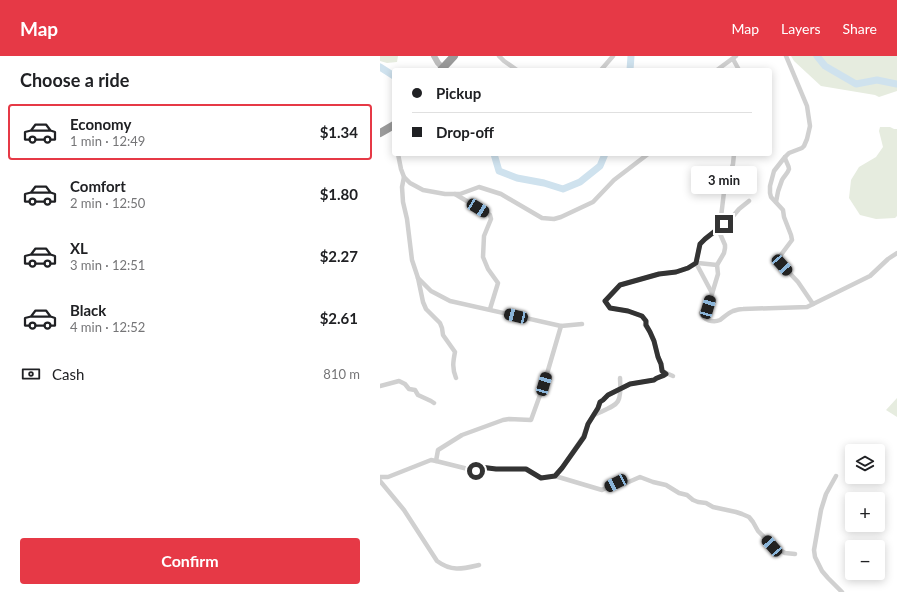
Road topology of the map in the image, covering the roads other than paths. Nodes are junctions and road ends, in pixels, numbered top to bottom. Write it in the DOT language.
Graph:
graph roads {
  1 [pos="434,56"];
  2 [pos="454,56"];
  3 [pos="499,56"];
  4 [pos="613,56"];
  5 [pos="786,56"];
  6 [pos="734,57"];
  7 [pos="441,68"];
  8 [pos="443,68"];
  9 [pos="514,68"];
  10 [pos="603,68"];
  11 [pos="720,68"];
  12 [pos="738,68"];
  13 [pos="392,126"];
  14 [pos="380,133"];
  15 [pos="398,156"];
  16 [pos="645,156"];
  17 [pos="734,156"];
  18 [pos="784,156"];
  19 [pos="404,177"];
  20 [pos="455,194"];
  21 [pos="749,201"];
  22 [pos="776,202"];
  23 [pos="718,229"];
  24 [pos="897,253"];
  25 [pos="696,263"];
  26 [pos="717,265"];
  27 [pos="418,278"];
  28 [pos="712,293"];
  29 [pos="813,304"];
  30 [pos="490,309"];
  31 [pos="582,324"];
  32 [pos="561,326"];
  33 [pos="666,374"];
  34 [pos="673,376"];
  35 [pos="456,378"];
  36 [pos="620,378"];
  37 [pos="380,386"];
  38 [pos="620,389"];
  39 [pos="434,403"];
  40 [pos="594,415"];
  41 [pos="436,461"];
  42 [pos="555,476"];
  43 [pos="836,476"];
  44 [pos="380,477"];
  45 [pos="380,481"];
  46 [pos="795,554"];
  47 [pos="479,565"];
  48 [pos="842,592"];
  1 -- 7 [label="street"];
  2 -- 8 [label="highway"];
  3 -- 9 [label="street"];
  4 -- 10 [label="street"];
  5 -- 18 [label="street"];
  6 -- 11 [label="street"];
  6 -- 12 [label="street"];
  13 -- 14 [label="highway"];
  15 -- 19 [label="street"];
  16 -- 20 [label="street"];
  17 -- 23 [label="street"];
  18 -- 22 [label="street"];
  18 -- 22 [label="street"];
  19 -- 20 [label="street"];
  19 -- 27 [label="street"];
  20 -- 30 [label="street"];
  21 -- 23 [label="street"];
  22 -- 29 [label="street"];
  23 -- 25 [label="street"];
  23 -- 26 [label="street"];
  24 -- 29 [label="street"];
  25 -- 26 [label="street"];
  25 -- 28 [label="street"];
  25 -- 33 [label="street"];
  26 -- 28 [label="street"];
  27 -- 30 [label="street"];
  27 -- 35 [label="street"];
  28 -- 29 [label="street"];
  30 -- 32 [label="street"];
  31 -- 32 [label="street"];
  32 -- 41 [label="street"];
  33 -- 34 [label="street"];
  33 -- 38 [label="street"];
  36 -- 38 [label="street"];
  37 -- 39 [label="street"];
  38 -- 40 [label="street"];
  38 -- 40 [label="street"];
  40 -- 42 [label="street"];
  41 -- 42 [label="street"];
  41 -- 44 [label="street"];
  42 -- 46 [label="street"];
  43 -- 48 [label="street"];
  45 -- 47 [label="street"];
}
